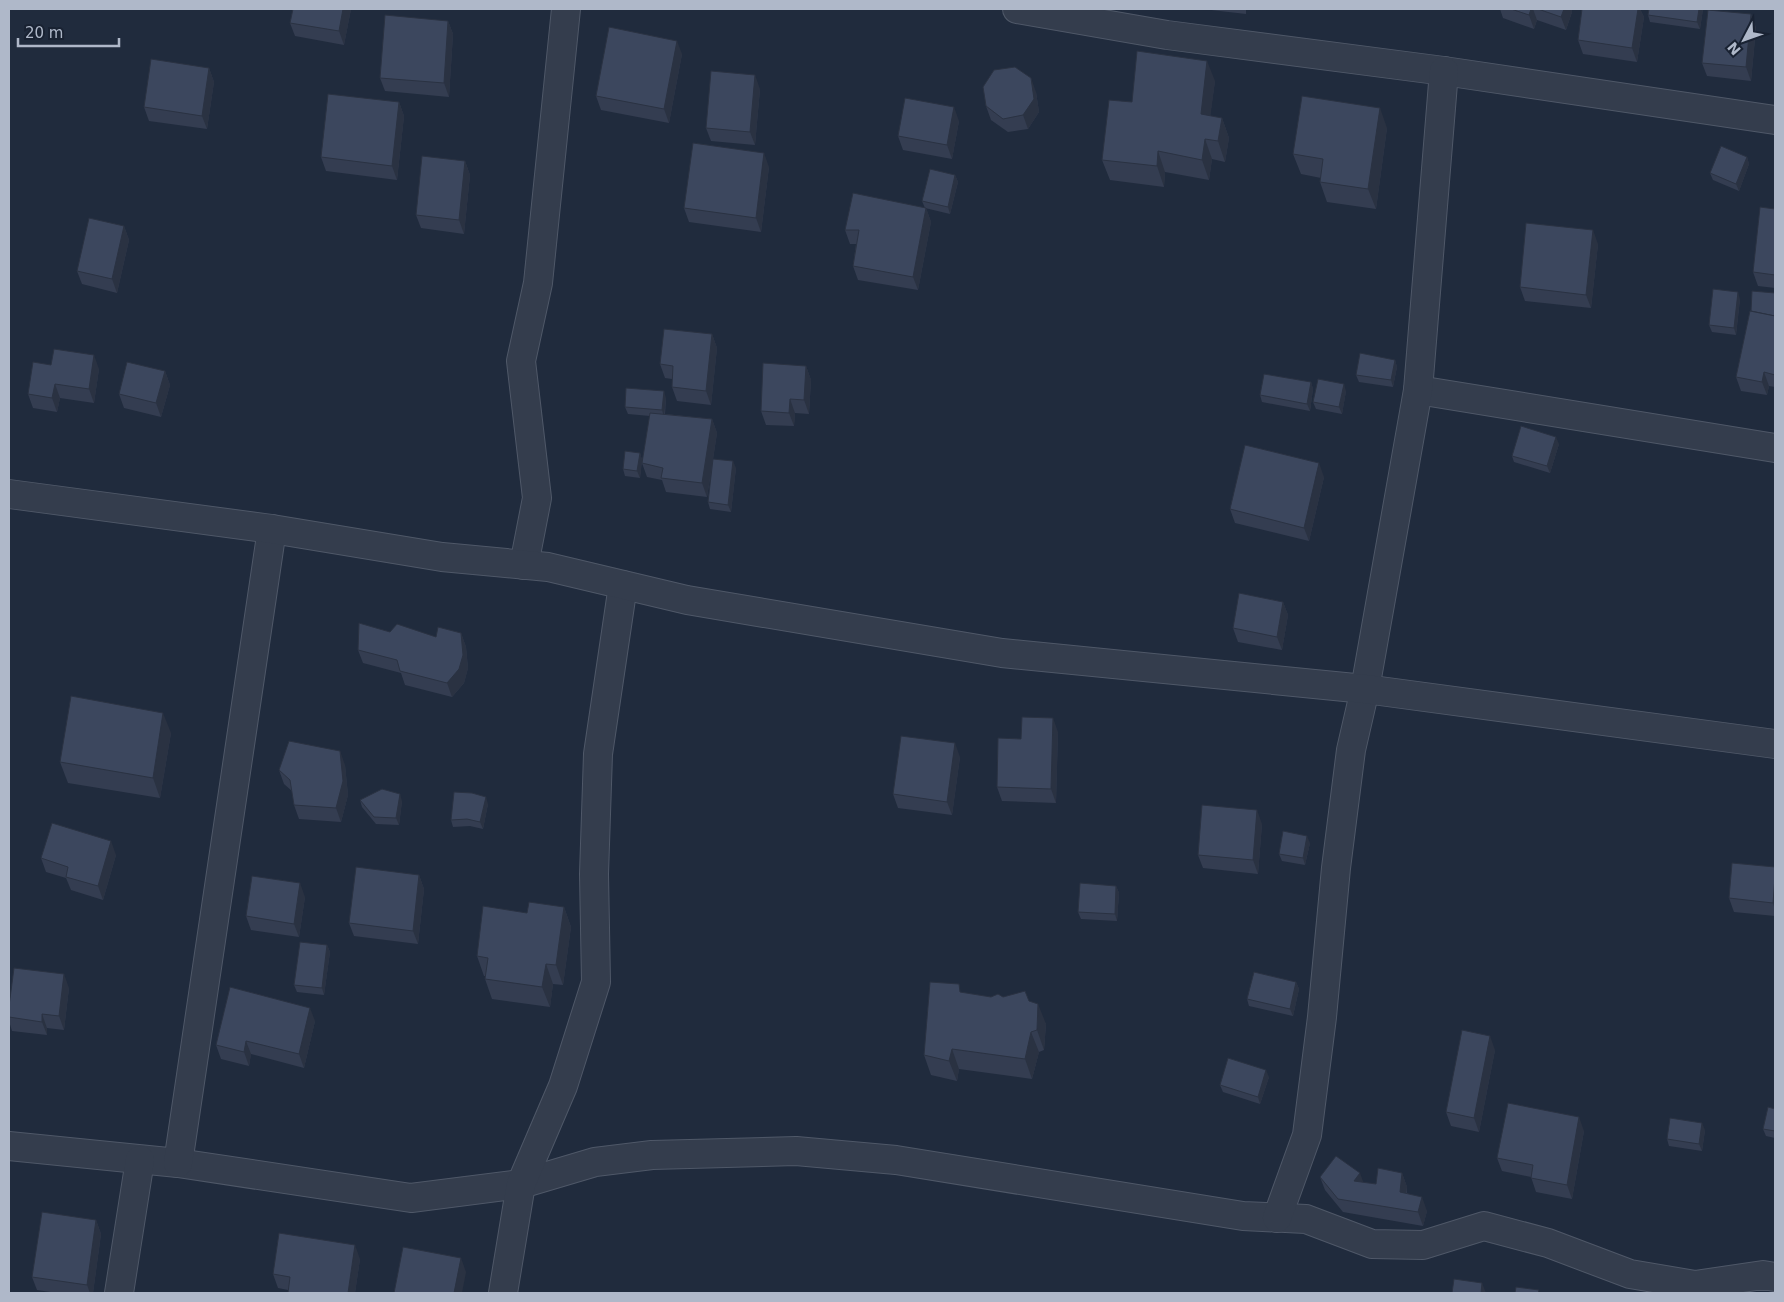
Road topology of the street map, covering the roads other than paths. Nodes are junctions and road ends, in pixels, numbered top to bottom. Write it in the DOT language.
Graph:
graph roads {
  1 [pos="566,9"];
  2 [pos="1017,9"];
  3 [pos="1444,71"];
  4 [pos="1775,120"];
  5 [pos="1418,390"];
  6 [pos="1775,448"];
  7 [pos="9,494"];
  8 [pos="272,529"];
  9 [pos="524,565"];
  10 [pos="623,585"];
  11 [pos="1365,689"];
  12 [pos="1775,744"];
  13 [pos="9,1146"];
  14 [pos="140,1160"];
  15 [pos="178,1164"];
  16 [pos="521,1184"];
  17 [pos="1277,1218"];
  18 [pos="1775,1277"];
  19 [pos="1628,1284"];
  20 [pos="119,1293"];
  21 [pos="502,1293"];
  1 -- 9 [label="street"];
  2 -- 3 [label="street"];
  3 -- 4 [label="street"];
  3 -- 5 [label="street"];
  5 -- 6 [label="street"];
  5 -- 11 [label="street"];
  7 -- 8 [label="street"];
  8 -- 9 [label="street"];
  8 -- 15 [label="street"];
  9 -- 10 [label="street"];
  10 -- 11 [label="street"];
  10 -- 16 [label="street"];
  11 -- 12 [label="street"];
  11 -- 17 [label="street"];
  13 -- 14 [label="street"];
  14 -- 15 [label="street"];
  14 -- 20 [label="street"];
  15 -- 16 [label="street"];
  16 -- 17 [label="street"];
  16 -- 21 [label="street"];
  17 -- 19 [label="street"];
  18 -- 19 [label="street"];
}
